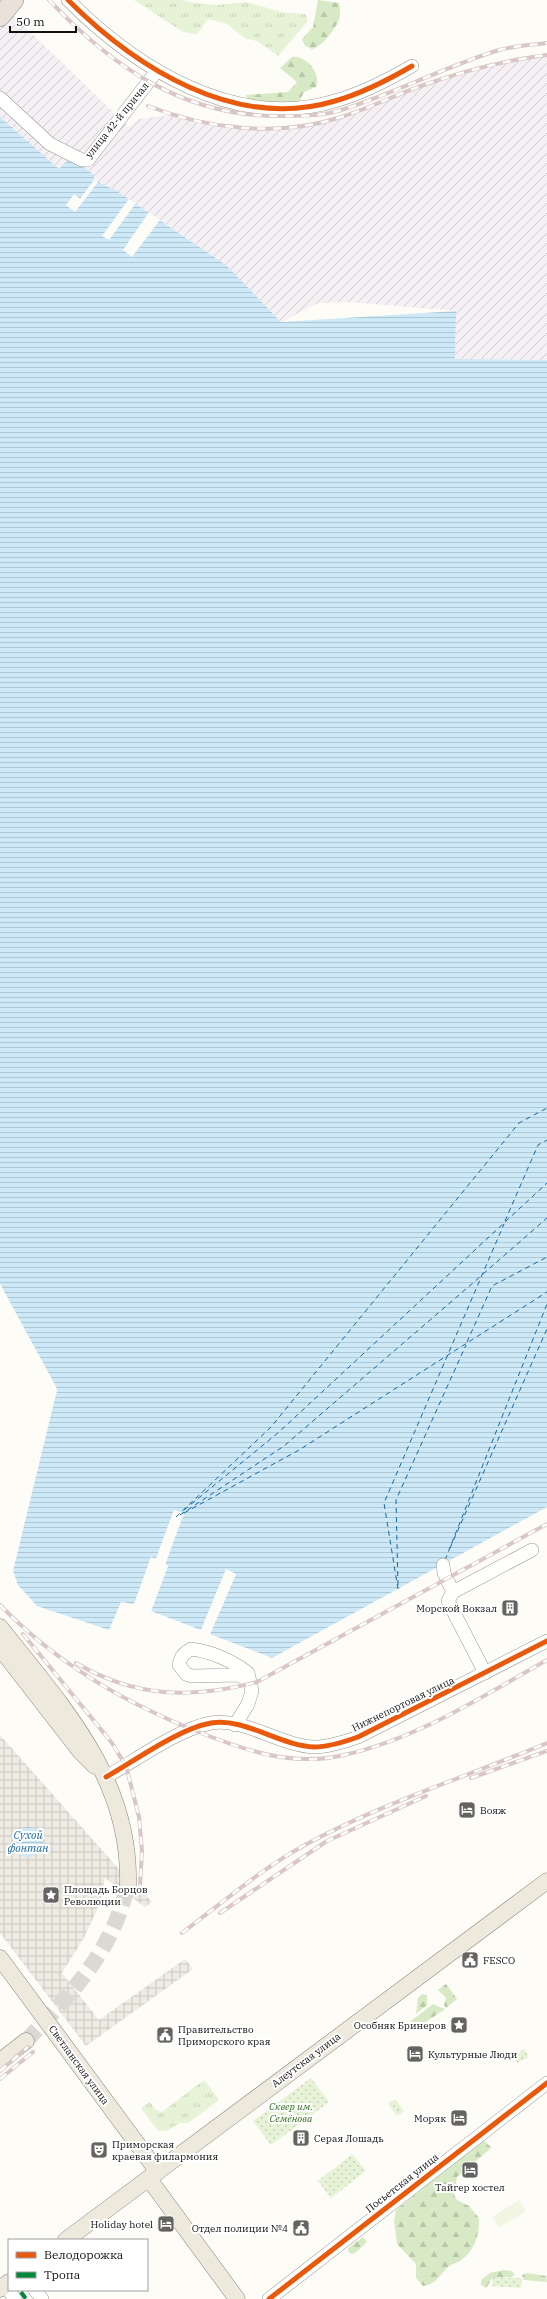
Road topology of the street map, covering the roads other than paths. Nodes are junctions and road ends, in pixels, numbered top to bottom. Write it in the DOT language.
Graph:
graph roads {
  1 [pos="14,0"];
  2 [pos="68,0"];
  3 [pos="82,0"];
  4 [pos="0,17"];
  5 [pos="87,19"];
  6 [pos="412,66"];
  7 [pos="156,72"];
  8 [pos="0,98"];
  9 [pos="532,1550"];
  10 [pos="442,1565"];
  11 [pos="453,1592"];
  12 [pos="0,1627"];
  13 [pos="547,1641"];
  14 [pos="0,1648"];
  15 [pos="485,1673"];
  16 [pos="249,1682"];
  17 [pos="235,1725"];
  18 [pos="106,1777"];
  19 [pos="547,1881"];
  20 [pos="128,1885"];
  21 [pos="0,1958"];
  22 [pos="26,2041"];
  23 [pos="0,2061"];
  24 [pos="547,2083"];
  25 [pos="153,2175"];
  26 [pos="67,2239"];
  27 [pos="36,2291"];
  28 [pos="42,2299"];
  29 [pos="237,2299"];
  30 [pos="269,2299"];
  1 -- 4 [label="highway"];
  2 -- 5 [label="street"];
  3 -- 5 [label="street"];
  5 -- 7 [label="street"];
  6 -- 7 [label="street"];
  7 -- 8 [label="street, улица 42-й причал"];
  9 -- 11 [label="street"];
  10 -- 11 [label="street"];
  11 -- 15 [label="street"];
  12 -- 18 [label="main road"];
  13 -- 15 [label="street, Нижнепортовая улица"];
  14 -- 18 [label="main road"];
  15 -- 17 [label="street, Нижнепортовая улица"];
  16 -- 16 [label="street"];
  16 -- 17 [label="street"];
  17 -- 18 [label="street, Нижнепортовая улица"];
  18 -- 20 [label="main road"];
  19 -- 25 [label="main road, Алеутская улица"];
  21 -- 25 [label="main road, Светланская улица"];
  22 -- 23 [label="main road"];
  24 -- 30 [label="street, Посьетская улица"];
  25 -- 26 [label="main road, Алеутская улица"];
  25 -- 29 [label="main road, Светланская улица"];
  27 -- 28 [label="street"];
}
